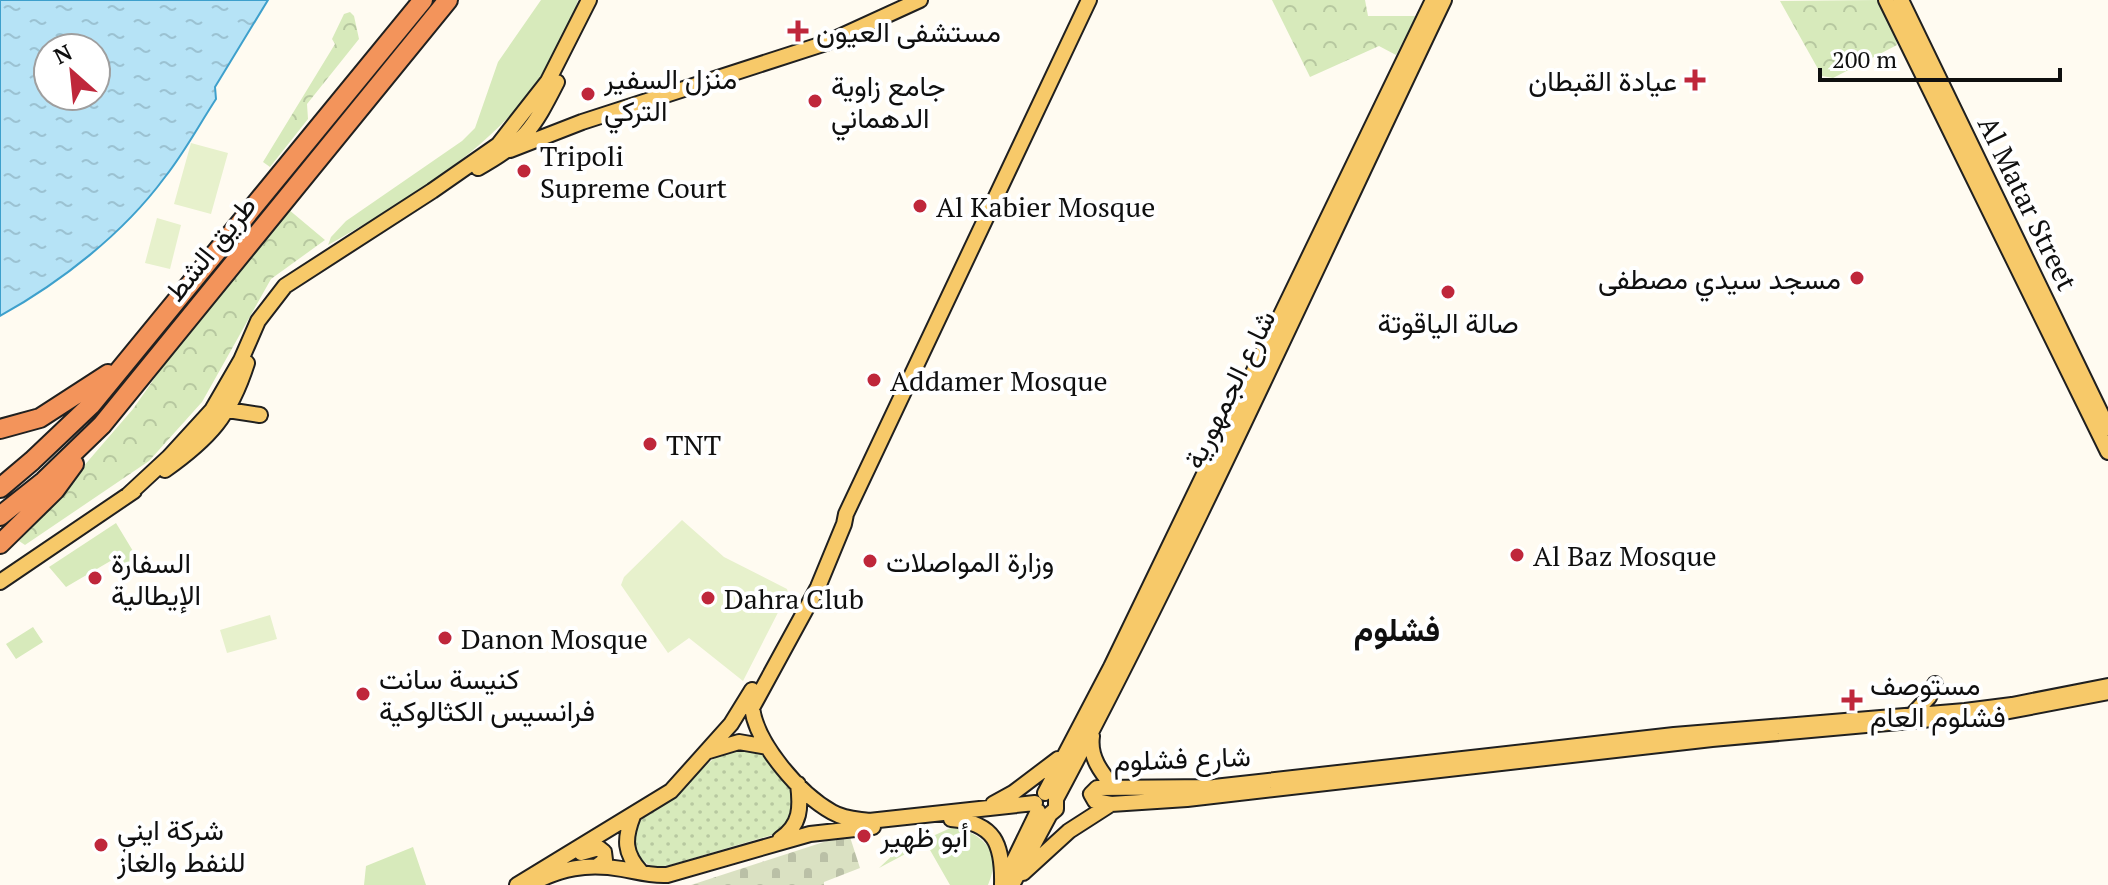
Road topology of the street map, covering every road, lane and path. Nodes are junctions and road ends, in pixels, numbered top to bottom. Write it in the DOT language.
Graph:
graph roads {
  1 [pos="423,0"];
  2 [pos="448,0"];
  3 [pos="589,0"];
  4 [pos="920,0"];
  5 [pos="1089,0"];
  6 [pos="1433,0"];
  7 [pos="1444,0"];
  8 [pos="1886,0"];
  9 [pos="1901,0"];
  10 [pos="574,32"];
  11 [pos="543,108"];
  12 [pos="582,122"];
  13 [pos="559,125"];
  14 [pos="528,132"];
  15 [pos="504,147"];
  16 [pos="249,342"];
  17 [pos="141,346"];
  18 [pos="229,409"];
  19 [pos="212,410"];
  20 [pos="260,415"];
  21 [pos="102,425"];
  22 [pos="2108,428"];
  23 [pos="0,429"];
  24 [pos="208,433"];
  25 [pos="2108,452"];
  26 [pos="0,488"];
  27 [pos="846,514"];
  28 [pos="0,516"];
  29 [pos="0,544"];
  30 [pos="0,582"];
  31 [pos="1935,684"];
  32 [pos="2108,689"];
  33 [pos="1914,713"];
  34 [pos="1094,727"];
  35 [pos="767,747"];
  36 [pos="1067,750"];
  37 [pos="708,752"];
  38 [pos="798,784"];
  39 [pos="1114,788"];
  40 [pos="1111,804"];
  41 [pos="1045,805"];
  42 [pos="969,811"];
  43 [pos="633,816"];
  44 [pos="951,819"];
  45 [pos="1078,825"];
  46 [pos="773,844"];
  47 [pos="549,866"];
  48 [pos="597,866"];
  49 [pos="641,872"];
  50 [pos="517,885"];
  51 [pos="529,885"];
  52 [pos="1002,885"];
  53 [pos="1012,885"];
  1 -- 17 [label="highway, طريق الشط"];
  2 -- 21 [label="highway, طريق الشط"];
  3 -- 10 [label="main road"];
  4 -- 12 [label="main road"];
  5 -- 27 [label="main road"];
  6 -- 36 [label="main road, شارع الجمهورية"];
  7 -- 34 [label="main road, شارع الجمهورية"];
  8 -- 25 [label="main road"];
  9 -- 22 [label="main road, Al Matar Street"];
  10 -- 11 [label="main road"];
  10 -- 15 [label="main road"];
  11 -- 13 [label="main road"];
  11 -- 14 [label="main road"];
  12 -- 13 [label="main road"];
  12 -- 15 [label="main road"];
  13 -- 14 [label="main road"];
  14 -- 15 [label="main road"];
  15 -- 16 [label="main road"];
  16 -- 18 [label="main road"];
  16 -- 19 [label="main road"];
  17 -- 23 [label="highway"];
  17 -- 26 [label="highway, طريق الشط"];
  18 -- 19 [label="main road"];
  18 -- 20 [label="main road"];
  18 -- 24 [label="main road"];
  19 -- 24 [label="main road"];
  21 -- 28 [label="highway, طريق الشط"];
  21 -- 29 [label="highway"];
  24 -- 30 [label="main road"];
  27 -- 35 [label="main road"];
  27 -- 37 [label="main road"];
  31 -- 33 [label="main road"];
  32 -- 33 [label="main road, شارع فشلوم"];
  32 -- 40 [label="main road, شارع فشلوم"];
  33 -- 39 [label="main road, شارع فشلوم"];
  34 -- 39 [label="main road"];
  34 -- 41 [label="main road, شارع الجمهورية"];
  35 -- 37 [label="main road"];
  35 -- 38 [label="main road"];
  36 -- 41 [label="main road, شارع الجمهورية"];
  36 -- 42 [label="main road"];
  37 -- 43 [label="main road"];
  38 -- 42 [label="main road"];
  38 -- 46 [label="main road"];
  39 -- 40 [label="main road, شارع فشلوم"];
  40 -- 45 [label="main road"];
  41 -- 42 [label="main road"];
  41 -- 44 [label="main road"];
  41 -- 45 [label="main road"];
  41 -- 52 [label="main road, شارع الجمهورية"];
  41 -- 53 [label="main road, شارع الجمهورية"];
  43 -- 47 [label="main road"];
  43 -- 49 [label="main road"];
  44 -- 46 [label="main road"];
  44 -- 52 [label="main road"];
  45 -- 53 [label="main road"];
  46 -- 49 [label="main road"];
  47 -- 48 [label="main road"];
  47 -- 50 [label="main road"];
  48 -- 49 [label="main road"];
  48 -- 51 [label="main road"];
}
